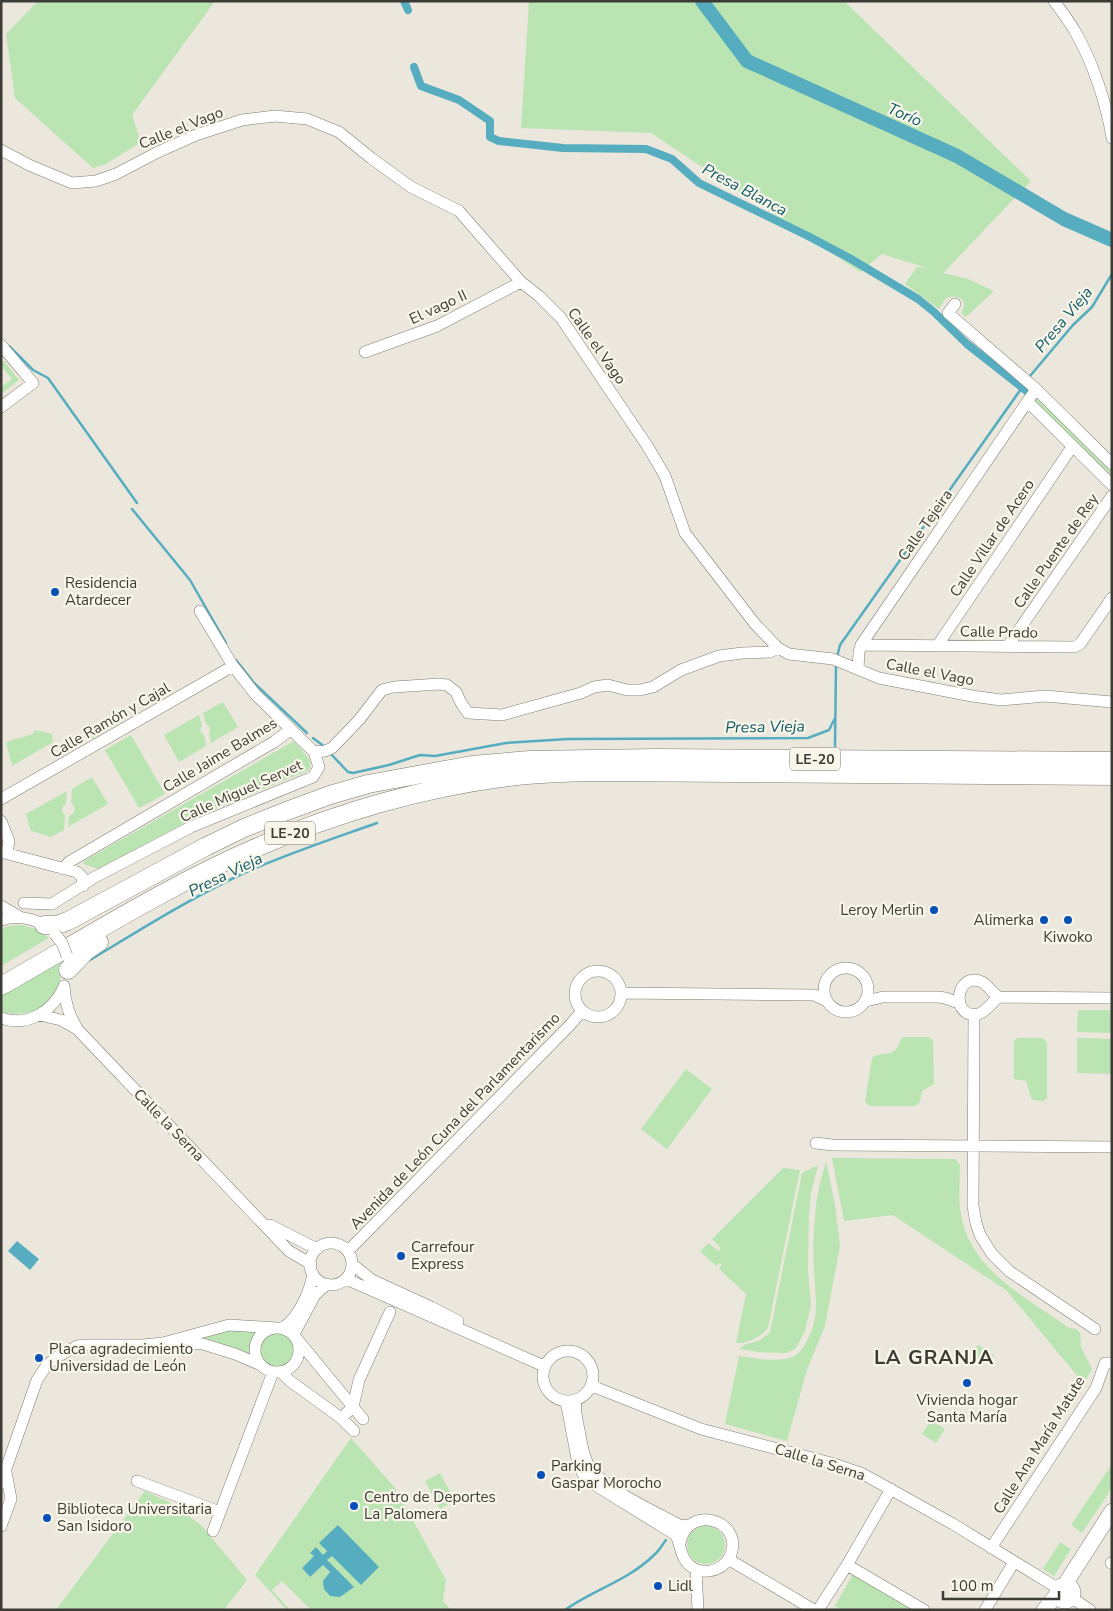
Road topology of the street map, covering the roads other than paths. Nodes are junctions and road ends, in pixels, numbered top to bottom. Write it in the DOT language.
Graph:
graph roads {
  1 [pos="1054,1"];
  2 [pos="1112,138"];
  3 [pos="1,150"];
  4 [pos="520,282"];
  5 [pos="955,304"];
  6 [pos="2,348"];
  7 [pos="365,352"];
  8 [pos="1030,384"];
  9 [pos="1028,402"];
  10 [pos="1,407"];
  11 [pos="1072,447"];
  12 [pos="1112,464"];
  13 [pos="1112,485"];
  14 [pos="1112,496"];
  15 [pos="1112,598"];
  16 [pos="200,611"];
  17 [pos="861,645"];
  18 [pos="937,646"];
  19 [pos="1007,647"];
  20 [pos="778,648"];
  21 [pos="233,666"];
  22 [pos="858,669"];
  23 [pos="1112,702"];
  24 [pos="290,730"];
  25 [pos="324,751"];
  26 [pos="557,760"];
  27 [pos="1112,761"];
  28 [pos="610,772"];
  29 [pos="1112,776"];
  30 [pos="1,799"];
  31 [pos="1,821"];
  32 [pos="4,852"];
  33 [pos="63,869"];
  34 [pos="77,872"];
  35 [pos="96,878"];
  36 [pos="83,886"];
  37 [pos="24,903"];
  38 [pos="1,906"];
  39 [pos="20,918"];
  40 [pos="1,920"];
  41 [pos="50,930"];
  42 [pos="67,971"];
  43 [pos="1,973"];
  44 [pos="1,986"];
  45 [pos="869,987"];
  46 [pos="824,988"];
  47 [pos="620,993"];
  48 [pos="814,995"];
  49 [pos="883,997"];
  50 [pos="993,997"];
  51 [pos="959,998"];
  52 [pos="1112,998"];
  53 [pos="826,1001"];
  54 [pos="866,1001"];
  55 [pos="582,1011"];
  56 [pos="974,1014"];
  57 [pos="40,1015"];
  58 [pos="1,1018"];
  59 [pos="78,1030"];
  60 [pos="816,1143"];
  61 [pos="974,1146"];
  62 [pos="1112,1147"];
  63 [pos="259,1220"];
  64 [pos="317,1249"];
  65 [pos="348,1251"];
  66 [pos="352,1264"];
  67 [pos="312,1269"];
  68 [pos="346,1278"];
  69 [pos="327,1284"];
  70 [pos="390,1312"];
  71 [pos="280,1328"];
  72 [pos="1095,1329"];
  73 [pos="295,1336"];
  74 [pos="163,1343"];
  75 [pos="503,1347"];
  76 [pos="1112,1363"];
  77 [pos="261,1365"];
  78 [pos="544,1366"];
  79 [pos="277,1372"];
  80 [pos="359,1380"];
  81 [pos="592,1386"];
  82 [pos="341,1392"];
  83 [pos="571,1401"];
  84 [pos="353,1407"];
  85 [pos="340,1418"];
  86 [pos="363,1419"];
  87 [pos="354,1431"];
  88 [pos="3,1473"];
  89 [pos="137,1481"];
  90 [pos="1,1483"];
  91 [pos="891,1489"];
  92 [pos="1112,1511"];
  93 [pos="220,1512"];
  94 [pos="689,1525"];
  95 [pos="1,1526"];
  96 [pos="1112,1529"];
  97 [pos="213,1531"];
  98 [pos="680,1543"];
  99 [pos="991,1548"];
  100 [pos="728,1559"];
  101 [pos="1014,1562"];
  102 [pos="847,1565"];
  103 [pos="696,1570"];
  104 [pos="708,1572"];
  105 [pos="1064,1595"];
  106 [pos="698,1610"];
  107 [pos="705,1610"];
  108 [pos="816,1610"];
  109 [pos="924,1610"];
  110 [pos="985,1610"];
  111 [pos="1044,1610"];
  112 [pos="1090,1610"];
  1 -- 2 [label="street"];
  3 -- 4 [label="street, Calle el Vago"];
  4 -- 7 [label="street, El vago II"];
  4 -- 20 [label="street, Calle el Vago"];
  5 -- 8 [label="street"];
  6 -- 10 [label="street"];
  8 -- 9 [label="street, Calle Tejeira"];
  8 -- 12 [label="street"];
  9 -- 11 [label="street"];
  9 -- 17 [label="street, Calle Tejeira"];
  11 -- 13 [label="street"];
  11 -- 18 [label="street, Calle Villar de Acero"];
  14 -- 19 [label="street, Calle Puente de Rey"];
  15 -- 19 [label="street, Calle Prado"];
  16 -- 21 [label="street, Calle Jaime Balmes"];
  17 -- 18 [label="street, Calle Prado"];
  17 -- 22 [label="street, Calle Tejeira"];
  18 -- 19 [label="street, Calle Prado"];
  20 -- 22 [label="street, Calle el Vago"];
  20 -- 25 [label="street"];
  21 -- 24 [label="street, Calle Jaime Balmes"];
  21 -- 30 [label="street, Calle Ramón y Cajal"];
  22 -- 23 [label="street, Calle el Vago"];
  24 -- 25 [label="street"];
  24 -- 33 [label="street, Calle Jaime Balmes"];
  25 -- 35 [label="street, Calle Miguel Servet"];
  26 -- 27 [label="highway, LE-20"];
  26 -- 41 [label="highway"];
  26 -- 43 [label="highway, LE-20"];
  28 -- 29 [label="highway, LE-20"];
  28 -- 42 [label="highway"];
  28 -- 44 [label="highway, LE-20"];
  31 -- 32 [label="street"];
  32 -- 33 [label="street"];
  33 -- 34 [label="street"];
  34 -- 35 [label="street"];
  34 -- 36 [label="street"];
  35 -- 36 [label="street, Calle Miguel Servet"];
  36 -- 37 [label="street, Calle Miguel Servet"];
  38 -- 39 [label="street"];
  39 -- 40 [label="street"];
  39 -- 41 [label="street"];
  41 -- 42 [label="street, Calle la Serna, bridge"];
  42 -- 57 [label="street"];
  42 -- 59 [label="street, Calle la Serna"];
  45 -- 46 [label="street"];
  45 -- 49 [label="street"];
  45 -- 54 [label="street"];
  46 -- 48 [label="street"];
  46 -- 53 [label="street"];
  47 -- 48 [label="street"];
  47 -- 55 [label="street, Avenida de León Cuna del Parlamentarismo"];
  47 -- 55 [label="street, Avenida de León Cuna del Parlamentarismo"];
  48 -- 53 [label="street"];
  49 -- 51 [label="street"];
  49 -- 54 [label="street"];
  50 -- 51 [label="street"];
  50 -- 52 [label="street"];
  50 -- 56 [label="street"];
  51 -- 56 [label="street"];
  53 -- 54 [label="street"];
  55 -- 65 [label="street, Avenida de León Cuna del Parlamentarismo"];
  56 -- 61 [label="street"];
  57 -- 58 [label="street"];
  57 -- 59 [label="street, Calle la Serna"];
  59 -- 63 [label="street, Calle la Serna"];
  60 -- 61 [label="street"];
  61 -- 62 [label="street"];
  61 -- 72 [label="street"];
  63 -- 64 [label="street, Calle la Serna"];
  63 -- 67 [label="street, Calle la Serna"];
  64 -- 65 [label="street"];
  64 -- 67 [label="street"];
  65 -- 66 [label="street"];
  66 -- 68 [label="street"];
  66 -- 75 [label="street"];
  67 -- 69 [label="street, Calle la Serna"];
  67 -- 71 [label="street"];
  68 -- 69 [label="street"];
  68 -- 75 [label="street"];
  69 -- 73 [label="street"];
  70 -- 80 [label="street"];
  71 -- 73 [label="street"];
  71 -- 74 [label="street"];
  71 -- 77 [label="street"];
  73 -- 79 [label="street"];
  73 -- 82 [label="street"];
  74 -- 77 [label="street"];
  74 -- 88 [label="street"];
  75 -- 78 [label="street"];
  76 -- 99 [label="street, Calle Ana María Matute"];
  77 -- 79 [label="street"];
  78 -- 81 [label="street"];
  78 -- 83 [label="street"];
  79 -- 85 [label="street"];
  79 -- 93 [label="street"];
  80 -- 82 [label="street"];
  80 -- 84 [label="street"];
  81 -- 83 [label="street"];
  81 -- 91 [label="street, Calle la Serna"];
  82 -- 84 [label="street"];
  83 -- 94 [label="street"];
  83 -- 98 [label="street"];
  84 -- 85 [label="street"];
  84 -- 86 [label="street"];
  85 -- 87 [label="street"];
  88 -- 90 [label="street"];
  88 -- 95 [label="street"];
  89 -- 93 [label="street"];
  91 -- 99 [label="street, Calle la Serna"];
  91 -- 102 [label="street"];
  92 -- 105 [label="main road"];
  93 -- 97 [label="street"];
  94 -- 98 [label="street"];
  94 -- 100 [label="street"];
  96 -- 105 [label="main road"];
  98 -- 103 [label="street"];
  99 -- 101 [label="street, Calle la Serna"];
  100 -- 104 [label="street"];
  100 -- 108 [label="street"];
  101 -- 105 [label="street, Calle la Serna"];
  101 -- 110 [label="street"];
  102 -- 108 [label="street"];
  102 -- 109 [label="street"];
  103 -- 104 [label="street"];
  103 -- 106 [label="street"];
  104 -- 107 [label="street"];
  105 -- 111 [label="main road"];
  105 -- 112 [label="street, Calle la Serna"];
}
